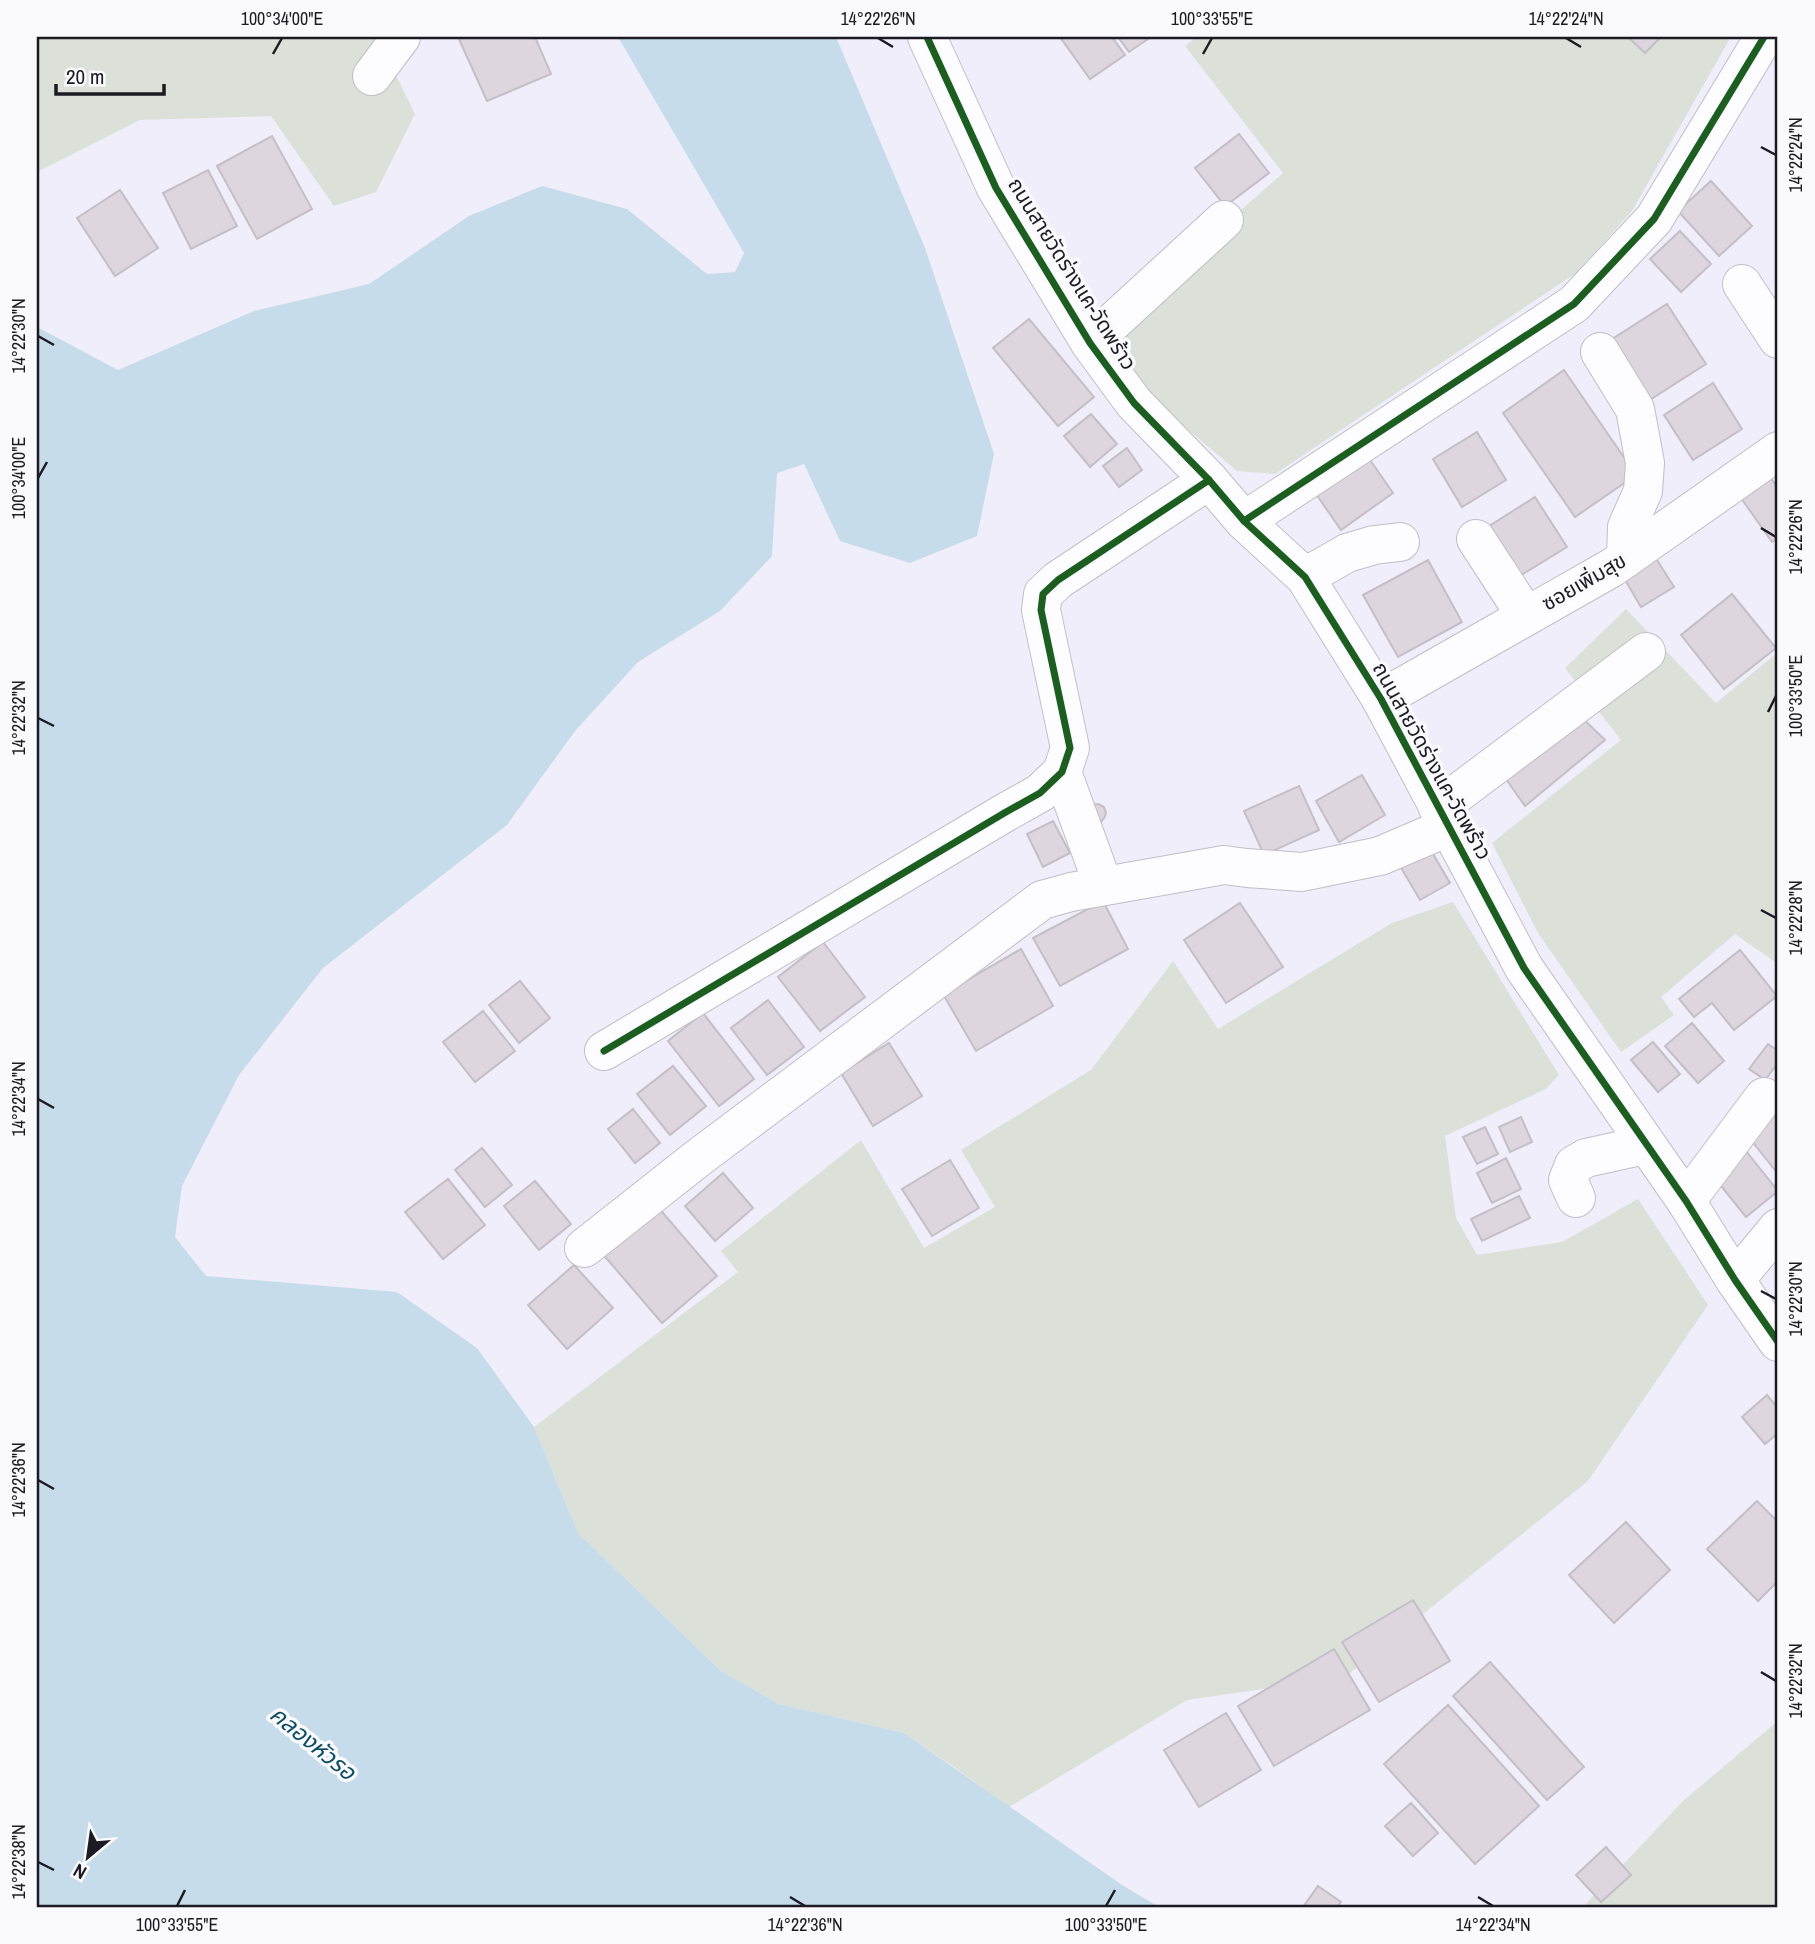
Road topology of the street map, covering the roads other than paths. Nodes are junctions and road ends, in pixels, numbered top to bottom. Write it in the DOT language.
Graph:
graph roads {
  1 [pos="401,37"];
  2 [pos="927,37"];
  3 [pos="1764,37"];
  4 [pos="372,76"];
  5 [pos="1224,219"];
  6 [pos="1742,284"];
  7 [pos="1778,339"];
  8 [pos="1090,343"];
  9 [pos="1600,352"];
  10 [pos="1778,451"];
  11 [pos="1209,480"];
  12 [pos="1244,521"];
  13 [pos="1476,539"];
  14 [pos="1400,542"];
  15 [pos="1626,558"];
  16 [pos="1305,577"];
  17 [pos="1526,615"];
  18 [pos="1646,652"];
  19 [pos="1381,698"];
  20 [pos="1062,772"];
  21 [pos="1443,818"];
  22 [pos="1097,868"];
  23 [pos="604,1051"];
  24 [pos="1764,1097"];
  25 [pos="1646,1145"];
  26 [pos="1576,1198"];
  27 [pos="1686,1201"];
  28 [pos="1778,1228"];
  29 [pos="584,1248"];
  30 [pos="1735,1280"];
  31 [pos="1767,1300"];
  32 [pos="1778,1342"];
  1 -- 4 [label="street"];
  2 -- 8 [label="street, ถนนสายวัดร่างแค-วัดพร้าว"];
  3 -- 12 [label="street"];
  5 -- 8 [label="street"];
  6 -- 7 [label="street"];
  8 -- 11 [label="street, ถนนสายวัดร่างแค-วัดพร้าว"];
  9 -- 15 [label="street"];
  10 -- 15 [label="street, ซอยเพิ่มสุข"];
  11 -- 12 [label="street, ถนนสายวัดร่างแค-วัดพร้าว"];
  11 -- 20 [label="street"];
  12 -- 16 [label="street, ถนนสายวัดร่างแค-วัดพร้าว"];
  13 -- 17 [label="street"];
  14 -- 16 [label="street"];
  15 -- 17 [label="street, ซอยเพิ่มสุข"];
  16 -- 19 [label="street, ถนนสายวัดร่างแค-วัดพร้าว"];
  17 -- 19 [label="street, ซอยเพิ่มสุข"];
  18 -- 21 [label="street"];
  19 -- 21 [label="street, ถนนสายวัดร่างแค-วัดพร้าว"];
  20 -- 22 [label="street"];
  20 -- 23 [label="street"];
  21 -- 25 [label="street, ถนนสายวัดร่างแค-วัดพร้าว"];
  21 -- 29 [label="street"];
  24 -- 27 [label="street"];
  25 -- 26 [label="street"];
  25 -- 27 [label="street, ถนนสายวัดร่างแค-วัดพร้าว"];
  27 -- 30 [label="street, ถนนสายวัดร่างแค-วัดพร้าว"];
  28 -- 30 [label="street"];
  30 -- 31 [label="street, ถนนสายวัดร่างแค-วัดพร้าว"];
  31 -- 32 [label="street, ถนนสายวัดร่างแค-วัดพร้าว"];
}
